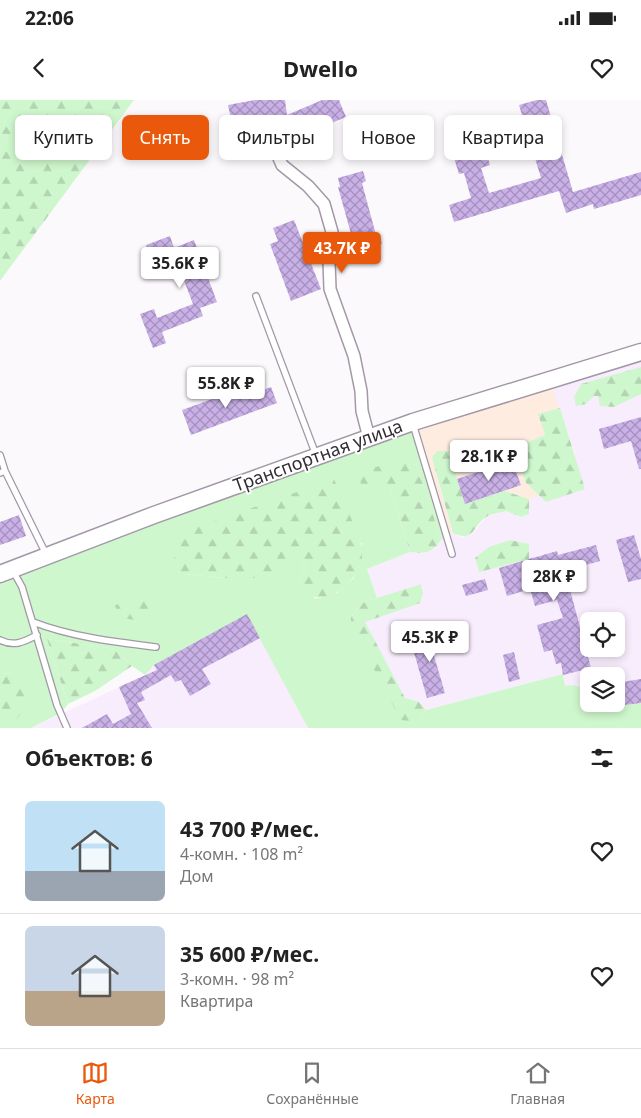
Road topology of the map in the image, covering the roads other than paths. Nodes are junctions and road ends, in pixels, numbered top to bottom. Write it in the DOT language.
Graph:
graph roads {
  1 [pos="280,160"];
  2 [pos="256,296"];
  3 [pos="641,352"];
  4 [pos="412,422"];
  5 [pos="369,438"];
  6 [pos="0,454"];
  7 [pos="317,457"];
  8 [pos="3,472"];
  9 [pos="452,554"];
  10 [pos="47,556"];
  11 [pos="6,571"];
  12 [pos="33,622"];
  13 [pos="37,635"];
  14 [pos="0,640"];
  15 [pos="156,647"];
  16 [pos="67,728"];
  1 -- 5 [label="street"];
  2 -- 7 [label="lane"];
  3 -- 4 [label="main road, Транспортная улица"];
  4 -- 5 [label="main road, Транспортная улица"];
  4 -- 9 [label="lane"];
  5 -- 7 [label="main road, Транспортная улица"];
  6 -- 8 [label="lane"];
  7 -- 10 [label="main road, Транспортная улица"];
  8 -- 10 [label="lane"];
  10 -- 11 [label="main road, Транспортная улица"];
  11 -- 12 [label="lane"];
  12 -- 13 [label="lane"];
  12 -- 15 [label="lane"];
  13 -- 14 [label="lane"];
  13 -- 16 [label="lane"];
}
